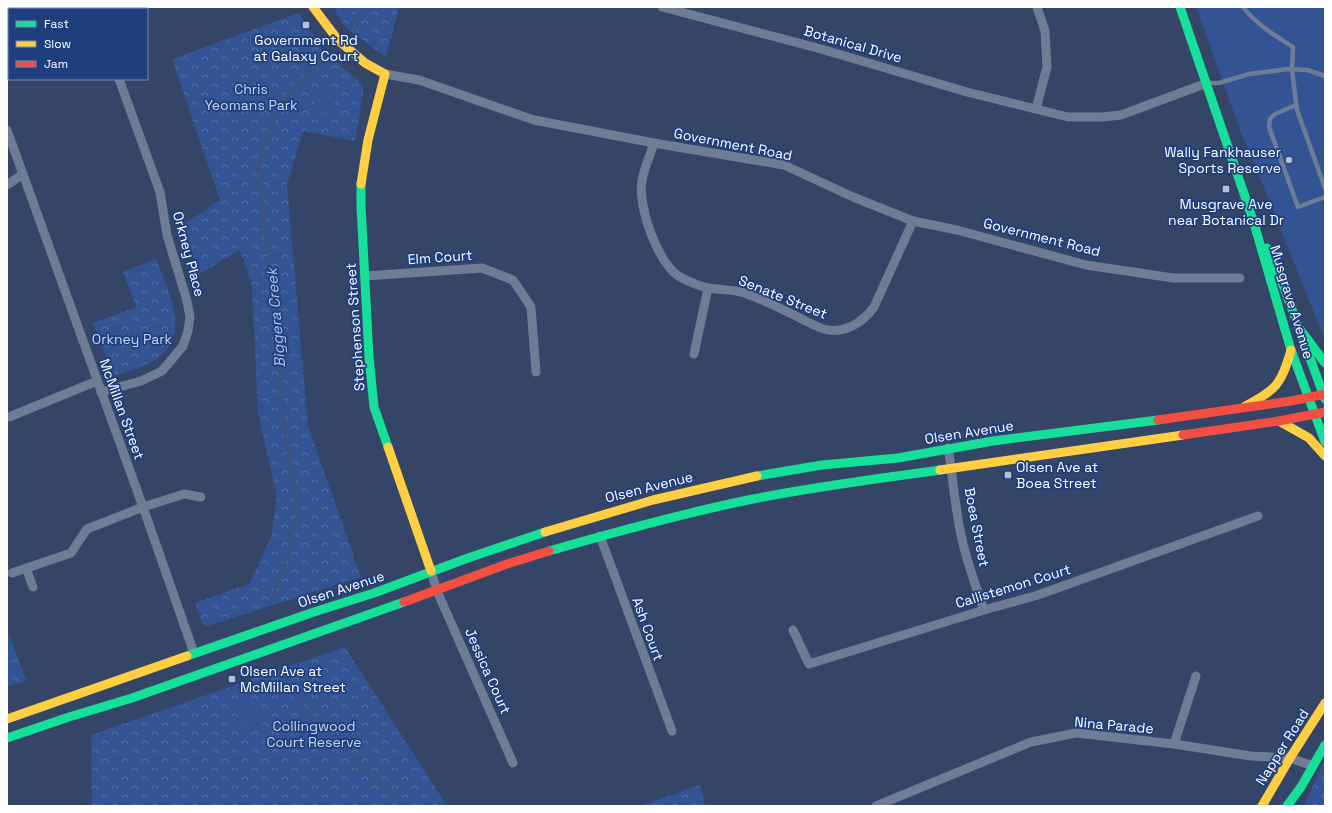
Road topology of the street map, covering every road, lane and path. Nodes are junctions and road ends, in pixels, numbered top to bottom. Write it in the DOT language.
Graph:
graph roads {
  1 [pos="314,7"];
  2 [pos="662,7"];
  3 [pos="1037,7"];
  4 [pos="1180,7"];
  5 [pos="1243,7"];
  6 [pos="1292,70"];
  7 [pos="386,74"];
  8 [pos="1325,76"];
  9 [pos="119,80"];
  10 [pos="1207,83"];
  11 [pos="1296,105"];
  12 [pos="1036,109"];
  13 [pos="7,130"];
  14 [pos="654,143"];
  15 [pos="23,174"];
  16 [pos="7,185"];
  17 [pos="1325,188"];
  18 [pos="1325,196"];
  19 [pos="1253,220"];
  20 [pos="913,221"];
  21 [pos="365,276"];
  22 [pos="1240,278"];
  23 [pos="708,288"];
  24 [pos="1299,328"];
  25 [pos="1291,350"];
  26 [pos="694,354"];
  27 [pos="1325,363"];
  28 [pos="536,372"];
  29 [pos="98,381"];
  30 [pos="101,392"];
  31 [pos="1324,396"];
  32 [pos="1308,397"];
  33 [pos="1242,408"];
  34 [pos="1325,412"];
  35 [pos="1315,414"];
  36 [pos="9,417"];
  37 [pos="1280,421"];
  38 [pos="1325,442"];
  39 [pos="948,448"];
  40 [pos="1325,456"];
  41 [pos="952,468"];
  42 [pos="201,497"];
  43 [pos="143,507"];
  44 [pos="1258,516"];
  45 [pos="600,536"];
  46 [pos="26,568"];
  47 [pos="431,572"];
  48 [pos="12,573"];
  49 [pos="32,587"];
  50 [pos="437,591"];
  51 [pos="984,610"];
  52 [pos="793,630"];
  53 [pos="194,653"];
  54 [pos="1196,676"];
  55 [pos="1325,703"];
  56 [pos="7,719"];
  57 [pos="672,732"];
  58 [pos="7,738"];
  59 [pos="1174,744"];
  60 [pos="1325,745"];
  61 [pos="1290,758"];
  62 [pos="514,763"];
  63 [pos="1313,766"];
  64 [pos="893,803"];
  65 [pos="876,806"];
  66 [pos="1262,806"];
  67 [pos="1287,806"];
  1 -- 7 [label="main road, Government Road"];
  2 -- 12 [label="street, Botanical Drive"];
  3 -- 12 [label="street"];
  4 -- 10 [label="main road, Musgrave Avenue"];
  5 -- 6 [label="lane"];
  6 -- 8 [label="lane"];
  6 -- 10 [label="lane"];
  6 -- 11 [label="lane"];
  7 -- 14 [label="street, Government Road"];
  7 -- 21 [label="main road, Stephenson Street"];
  9 -- 30 [label="street, Orkney Place"];
  10 -- 12 [label="street, Botanical Drive"];
  10 -- 19 [label="main road, Musgrave Avenue"];
  11 -- 17 [label="lane"];
  11 -- 18 [label="lane"];
  13 -- 15 [label="street, McMillan Street"];
  14 -- 20 [label="street, Government Road"];
  14 -- 23 [label="street, Senate Street"];
  15 -- 16 [label="street"];
  15 -- 29 [label="street, McMillan Street"];
  19 -- 24 [label="main road, Musgrave Avenue"];
  19 -- 25 [label="main road, Musgrave Avenue"];
  20 -- 22 [label="street, Government Road"];
  20 -- 23 [label="street, Senate Street"];
  21 -- 28 [label="street, Elm Court"];
  21 -- 47 [label="main road, Stephenson Street"];
  23 -- 26 [label="street"];
  24 -- 27 [label="main road"];
  24 -- 31 [label="main road, Musgrave Avenue"];
  25 -- 32 [label="main road, Musgrave Avenue"];
  25 -- 33 [label="main road"];
  29 -- 30 [label="street, McMillan Street"];
  29 -- 36 [label="street"];
  30 -- 43 [label="street, McMillan Street"];
  31 -- 32 [label="main road, Olsen Avenue"];
  32 -- 33 [label="main road, Olsen Avenue"];
  32 -- 35 [label="main road, Musgrave Avenue"];
  33 -- 39 [label="main road, Olsen Avenue"];
  34 -- 35 [label="main road"];
  35 -- 37 [label="main road"];
  35 -- 38 [label="main road"];
  37 -- 40 [label="main road"];
  37 -- 41 [label="main road"];
  39 -- 41 [label="street, Boea Street"];
  39 -- 47 [label="main road, Olsen Avenue"];
  41 -- 45 [label="main road"];
  41 -- 51 [label="street, Boea Street"];
  42 -- 43 [label="street"];
  43 -- 46 [label="street"];
  43 -- 53 [label="street, McMillan Street"];
  44 -- 51 [label="street, Callistemon Court"];
  45 -- 50 [label="main road"];
  45 -- 57 [label="street, Ash Court"];
  46 -- 48 [label="street"];
  46 -- 49 [label="street"];
  47 -- 50 [label="street, Jessica Court"];
  47 -- 53 [label="main road, Olsen Avenue"];
  50 -- 58 [label="main road"];
  50 -- 62 [label="street, Jessica Court"];
  51 -- 52 [label="street, Callistemon Court"];
  53 -- 56 [label="main road, Olsen Avenue"];
  54 -- 59 [label="street"];
  55 -- 61 [label="main road, Napper Road"];
  59 -- 61 [label="street, Nina Parade"];
  59 -- 64 [label="street, Nina Parade"];
  60 -- 63 [label="main road"];
  61 -- 63 [label="street, Nina Parade"];
  61 -- 66 [label="main road, Napper Road"];
  63 -- 67 [label="main road"];
  64 -- 65 [label="street, Nina Parade"];
}
